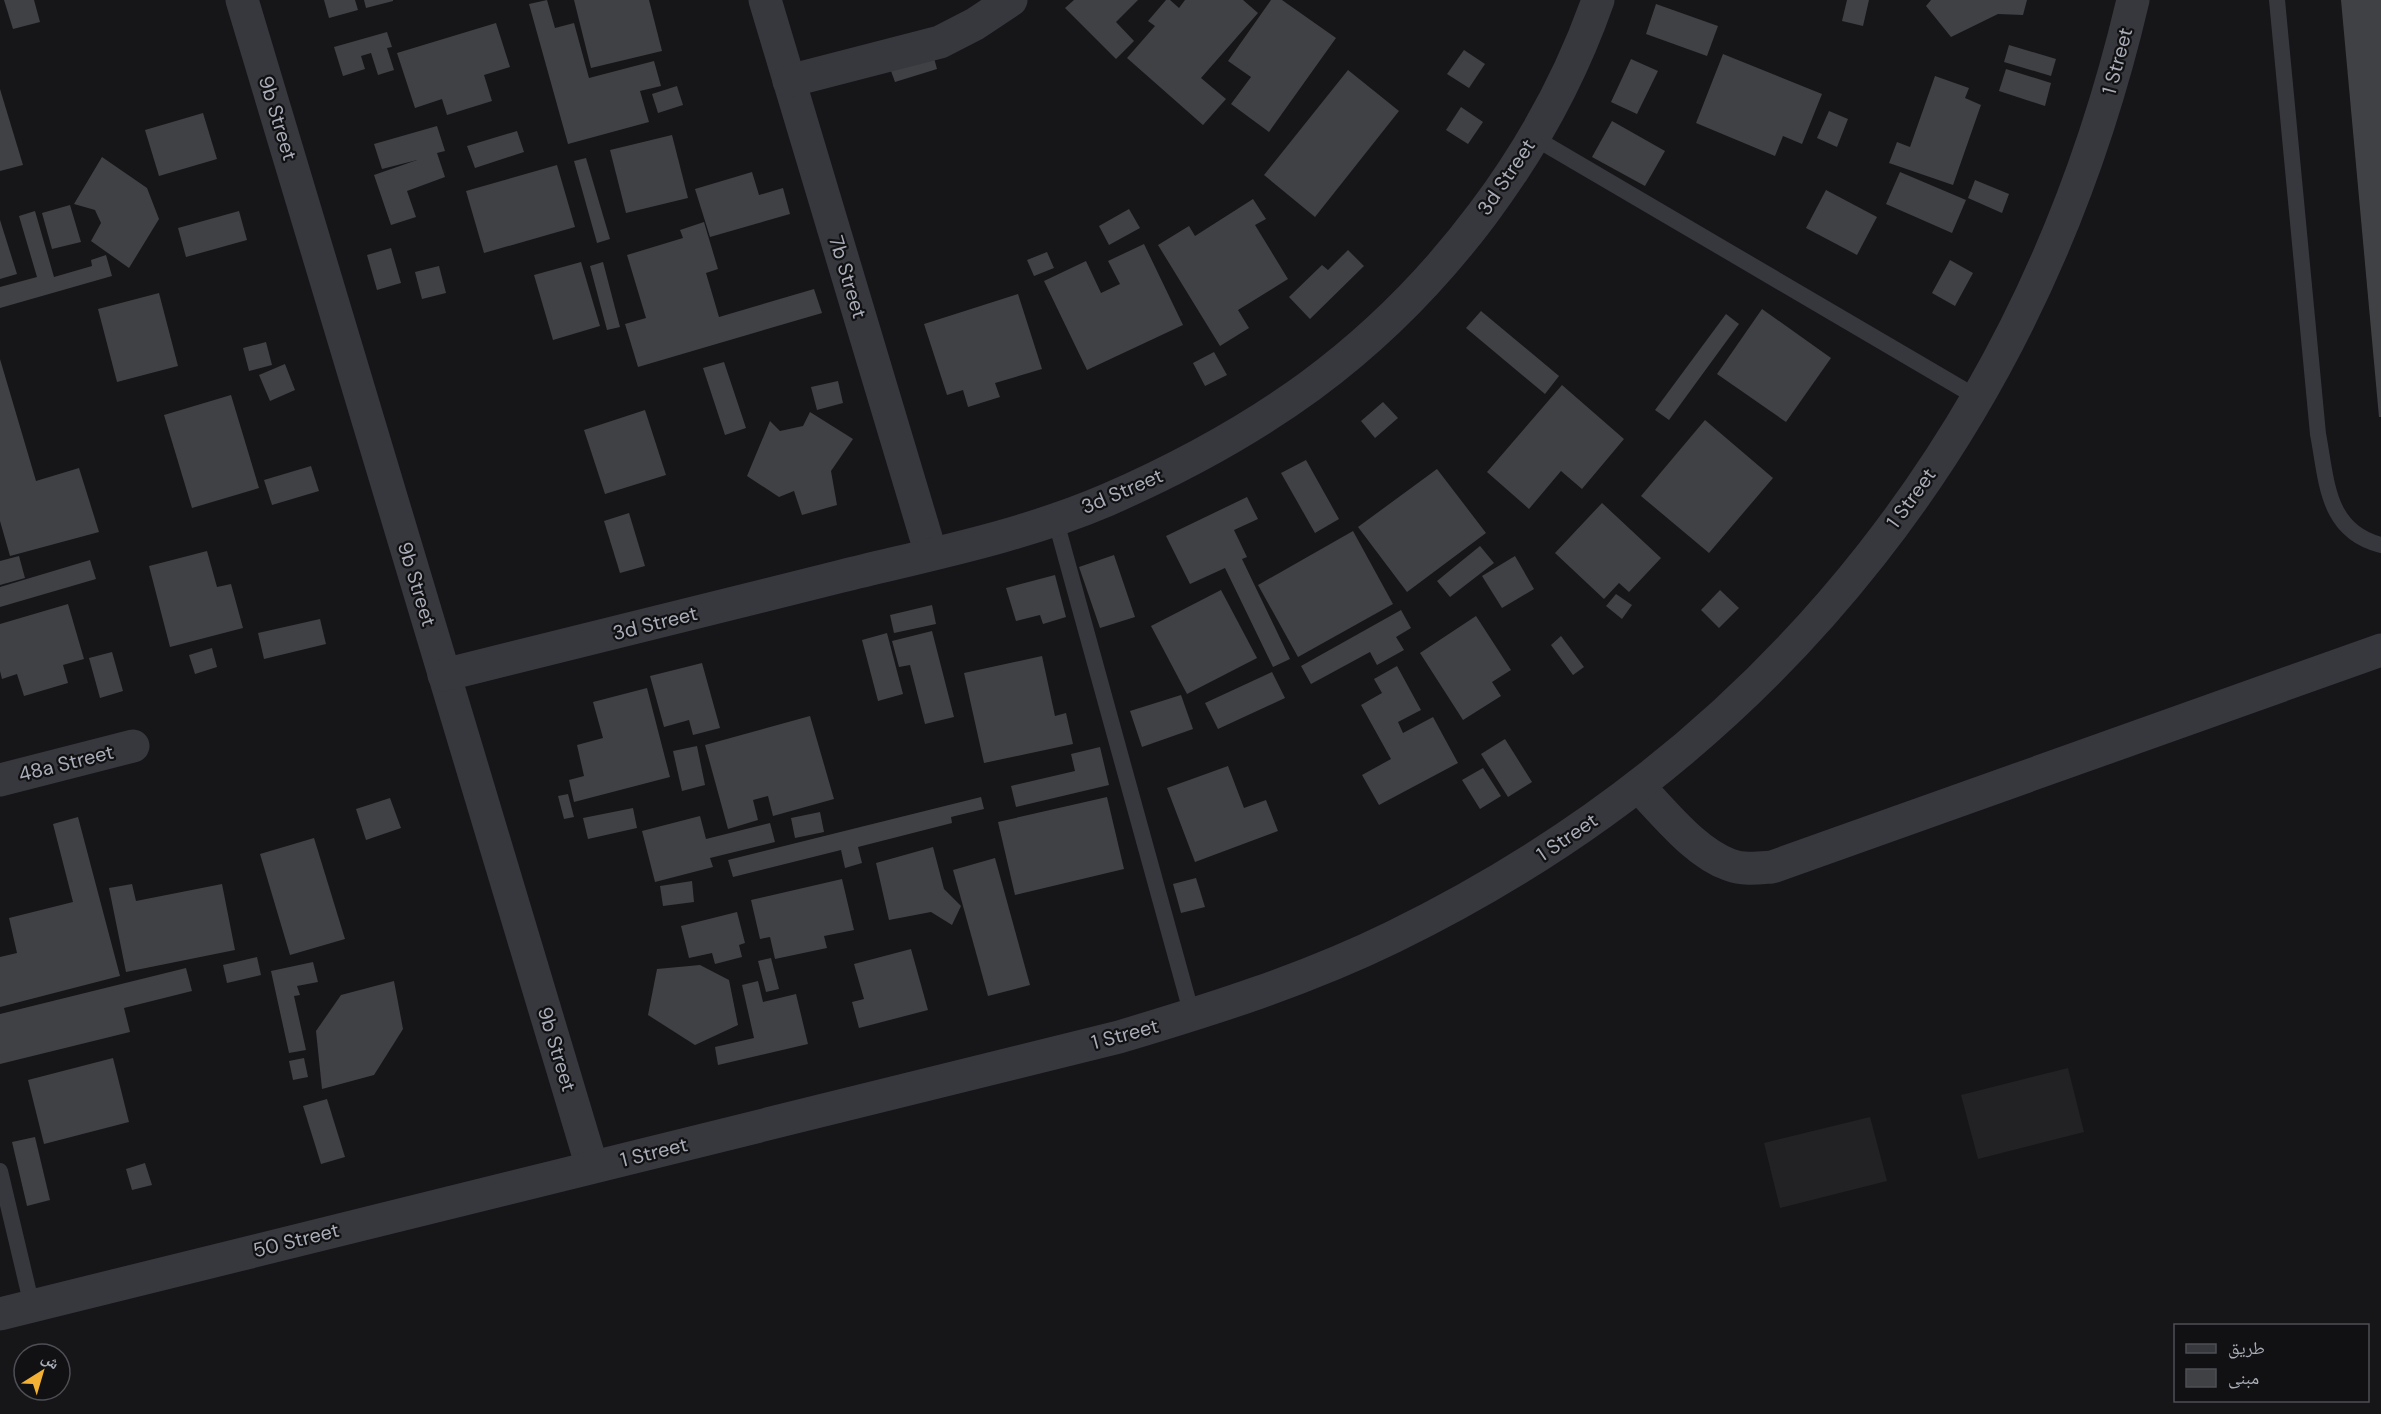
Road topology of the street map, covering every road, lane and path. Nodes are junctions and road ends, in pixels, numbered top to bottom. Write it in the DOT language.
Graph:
graph roads {
  1 [pos="242,0"];
  2 [pos="765,0"];
  3 [pos="1011,0"];
  4 [pos="1598,0"];
  5 [pos="2133,0"];
  6 [pos="2277,0"];
  7 [pos="789,81"];
  8 [pos="1533,137"];
  9 [pos="1978,398"];
  10 [pos="1055,518"];
  11 [pos="2381,545"];
  12 [pos="931,554"];
  13 [pos="2381,650"];
  14 [pos="444,675"];
  15 [pos="133,746"];
  16 [pos="0,780"];
  17 [pos="1638,786"];
  18 [pos="1192,1015"];
  19 [pos="592,1167"];
  20 [pos="0,1171"];
  21 [pos="32,1306"];
  22 [pos="0,1314"];
  1 -- 14 [label="street, 9b Street"];
  2 -- 7 [label="street, 7b Street"];
  3 -- 7 [label="street"];
  4 -- 8 [label="street, 3d Street"];
  5 -- 9 [label="street, 1 Street"];
  6 -- 11 [label="lane"];
  7 -- 12 [label="street, 7b Street"];
  8 -- 9 [label="lane"];
  8 -- 10 [label="street, 3d Street"];
  9 -- 17 [label="street, 1 Street"];
  10 -- 12 [label="street, 3d Street"];
  10 -- 18 [label="lane"];
  12 -- 14 [label="street, 3d Street"];
  13 -- 17 [label="street"];
  14 -- 19 [label="street, 9b Street"];
  15 -- 16 [label="street, 48a Street"];
  17 -- 18 [label="street, 1 Street"];
  18 -- 19 [label="street, 1 Street"];
  19 -- 21 [label="street, 50 Street"];
  20 -- 21 [label="lane"];
  21 -- 22 [label="street, 50 Street"];
}
